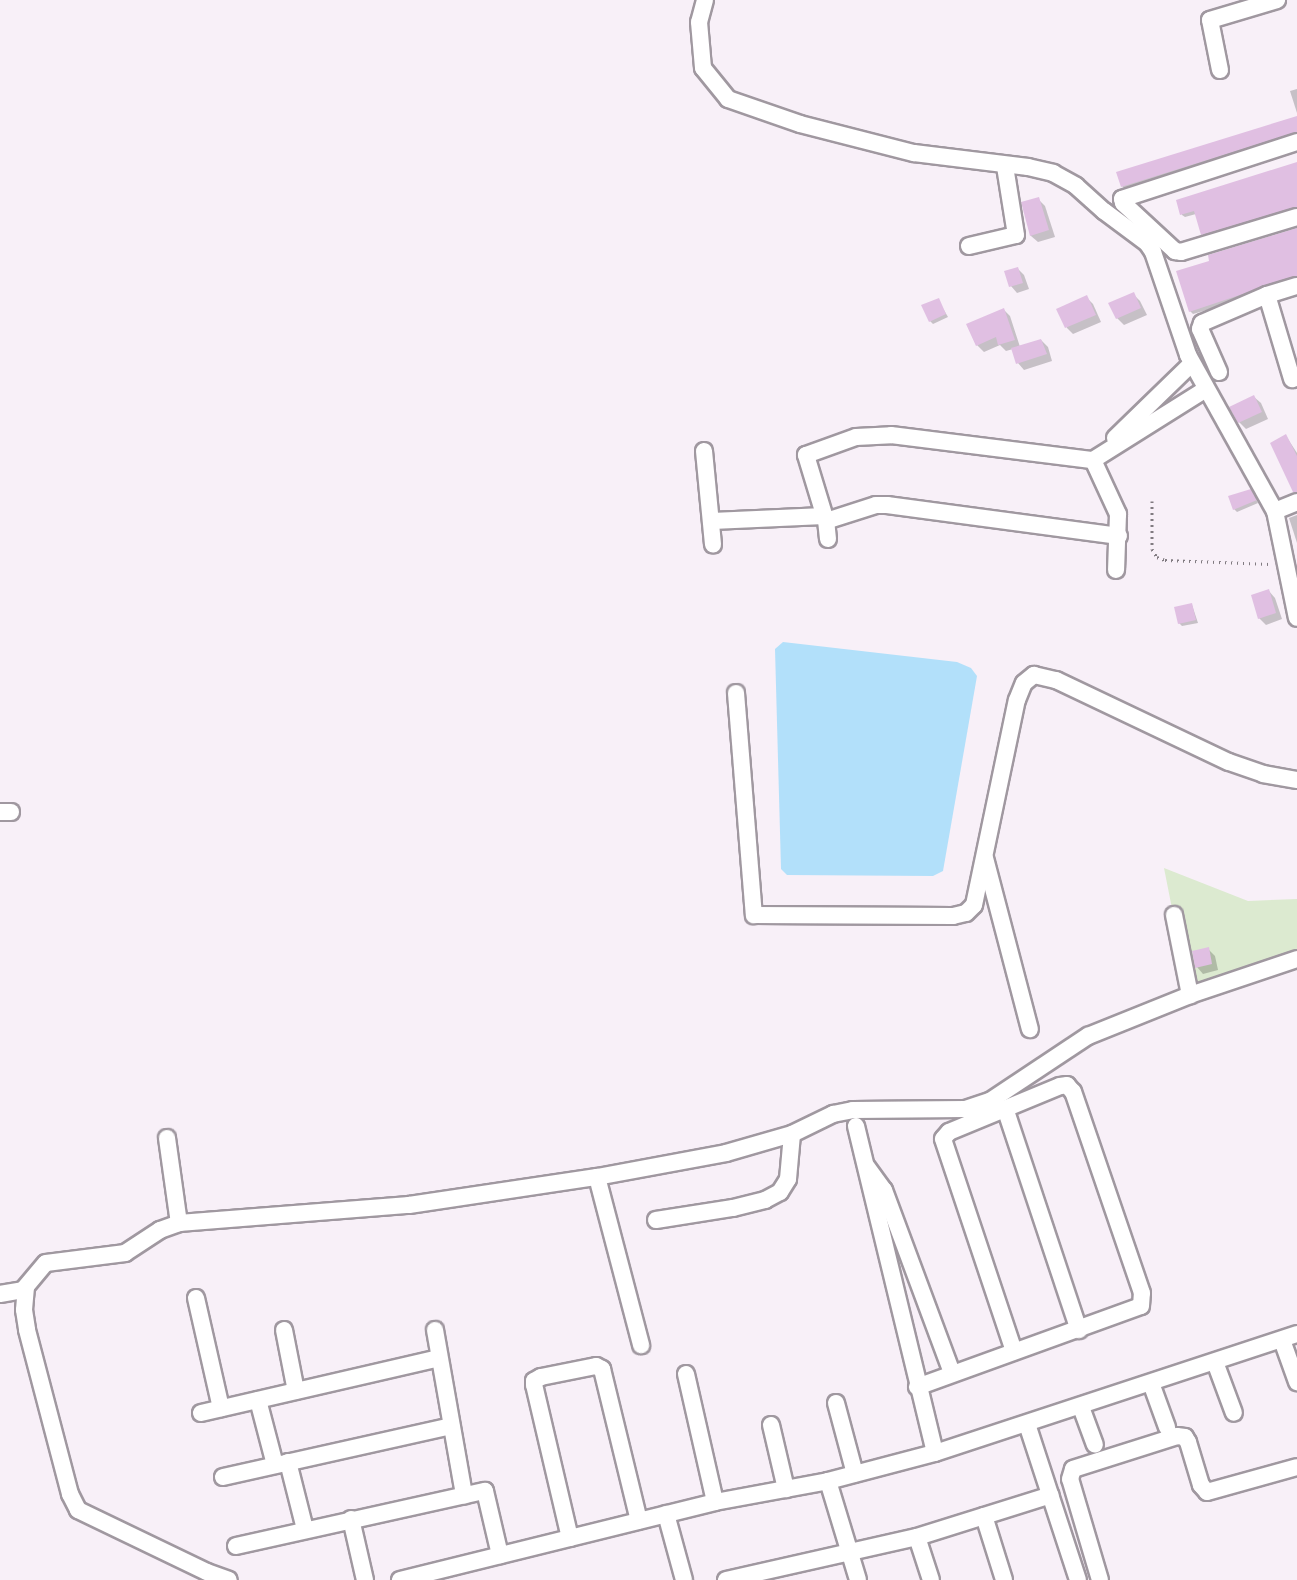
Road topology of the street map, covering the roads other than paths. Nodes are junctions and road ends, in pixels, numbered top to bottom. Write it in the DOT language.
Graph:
graph roads {
  1 [pos="705,0"];
  2 [pos="1276,0"];
  3 [pos="1245,4"];
  4 [pos="1220,70"];
  5 [pos="1297,142"];
  6 [pos="1005,166"];
  7 [pos="1297,217"];
  8 [pos="969,246"];
  9 [pos="1297,286"];
  10 [pos="1267,295"];
  11 [pos="1192,363"];
  12 [pos="1219,372"];
  13 [pos="1292,379"];
  14 [pos="1206,389"];
  15 [pos="704,451"];
  16 [pos="1093,460"];
  17 [pos="1297,502"];
  18 [pos="1275,511"];
  19 [pos="825,518"];
  20 [pos="711,521"];
  21 [pos="1119,536"];
  22 [pos="828,539"];
  23 [pos="713,545"];
  24 [pos="1116,570"];
  25 [pos="1297,618"];
  26 [pos="736,693"];
  27 [pos="1297,780"];
  28 [pos="984,855"];
  29 [pos="1174,915"];
  30 [pos="1297,959"];
  31 [pos="1190,995"];
  32 [pos="1030,1029"];
  33 [pos="1006,1111"];
  34 [pos="856,1126"];
  35 [pos="792,1134"];
  36 [pos="167,1138"];
  37 [pos="864,1164"];
  38 [pos="597,1177"];
  39 [pos="656,1220"];
  40 [pos="179,1223"];
  41 [pos="26,1287"];
  42 [pos="0,1294"];
  43 [pos="196,1298"];
  44 [pos="284,1330"];
  45 [pos="435,1330"];
  46 [pos="1079,1330"];
  47 [pos="1289,1337"];
  48 [pos="641,1345"];
  49 [pos="1014,1352"];
  50 [pos="439,1358"];
  51 [pos="1215,1362"];
  52 [pos="952,1373"];
  53 [pos="686,1374"];
  54 [pos="1297,1382"];
  55 [pos="1151,1383"];
  56 [pos="917,1387"];
  57 [pos="296,1391"];
  58 [pos="258,1400"];
  59 [pos="836,1403"];
  60 [pos="1081,1407"];
  61 [pos="221,1408"];
  62 [pos="201,1413"];
  63 [pos="1234,1413"];
  64 [pos="1027,1424"];
  65 [pos="771,1425"];
  66 [pos="451,1426"];
  67 [pos="1167,1427"];
  68 [pos="1095,1445"];
  69 [pos="935,1453"];
  70 [pos="281,1463"];
  71 [pos="1297,1467"];
  72 [pos="855,1474"];
  73 [pos="223,1476"];
  74 [pos="828,1481"];
  75 [pos="786,1489"];
  76 [pos="1051,1494"];
  77 [pos="464,1495"];
  78 [pos="715,1502"];
  79 [pos="666,1514"];
  80 [pos="984,1516"];
  81 [pos="351,1519"];
  82 [pos="639,1521"];
  83 [pos="305,1529"];
  84 [pos="917,1537"];
  85 [pos="570,1538"];
  86 [pos="236,1546"];
  87 [pos="850,1554"];
  88 [pos="500,1555"];
  89 [pos="779,1574"];
  90 [pos="229,1580"];
  91 [pos="365,1580"];
  92 [pos="400,1580"];
  93 [pos="684,1580"];
  94 [pos="726,1580"];
  95 [pos="858,1580"];
  96 [pos="931,1580"];
  97 [pos="1004,1580"];
  98 [pos="1078,1580"];
  99 [pos="1100,1580"];
  1 -- 6 [label="street"];
  2 -- 3 [label="street"];
  3 -- 4 [label="street"];
  5 -- 7 [label="street"];
  6 -- 8 [label="street"];
  6 -- 11 [label="street"];
  9 -- 10 [label="street"];
  10 -- 12 [label="street"];
  10 -- 13 [label="street"];
  11 -- 14 [label="street"];
  11 -- 16 [label="street"];
  14 -- 16 [label="street"];
  14 -- 18 [label="street"];
  15 -- 20 [label="street"];
  16 -- 19 [label="street"];
  16 -- 21 [label="street"];
  17 -- 18 [label="street"];
  18 -- 25 [label="street"];
  19 -- 20 [label="street"];
  19 -- 21 [label="street"];
  19 -- 22 [label="street"];
  20 -- 23 [label="street"];
  21 -- 24 [label="street"];
  26 -- 28 [label="street"];
  27 -- 28 [label="street"];
  28 -- 32 [label="street"];
  29 -- 31 [label="street"];
  30 -- 31 [label="street"];
  31 -- 35 [label="street"];
  33 -- 46 [label="street"];
  33 -- 46 [label="street"];
  33 -- 49 [label="street"];
  34 -- 37 [label="street"];
  35 -- 38 [label="street"];
  35 -- 39 [label="street"];
  36 -- 40 [label="street"];
  37 -- 52 [label="street"];
  37 -- 56 [label="street"];
  38 -- 40 [label="street"];
  38 -- 48 [label="street"];
  40 -- 41 [label="street"];
  41 -- 42 [label="street"];
  41 -- 90 [label="street"];
  43 -- 61 [label="street"];
  44 -- 57 [label="street"];
  45 -- 50 [label="street"];
  46 -- 49 [label="street"];
  47 -- 51 [label="street"];
  47 -- 54 [label="street"];
  49 -- 52 [label="street"];
  50 -- 57 [label="street"];
  50 -- 66 [label="street"];
  51 -- 55 [label="street"];
  51 -- 63 [label="street"];
  52 -- 56 [label="street"];
  53 -- 78 [label="street"];
  55 -- 60 [label="street"];
  55 -- 67 [label="street"];
  56 -- 69 [label="street"];
  57 -- 58 [label="street"];
  58 -- 61 [label="street"];
  58 -- 70 [label="street"];
  59 -- 72 [label="street"];
  60 -- 64 [label="street"];
  60 -- 68 [label="street"];
  61 -- 62 [label="street"];
  64 -- 69 [label="street"];
  64 -- 76 [label="street"];
  65 -- 75 [label="street"];
  66 -- 70 [label="street"];
  66 -- 77 [label="street"];
  69 -- 72 [label="street"];
  70 -- 73 [label="street"];
  70 -- 83 [label="street"];
  71 -- 99 [label="street"];
  72 -- 74 [label="street"];
  74 -- 75 [label="street"];
  74 -- 87 [label="street"];
  75 -- 78 [label="street"];
  76 -- 80 [label="street"];
  76 -- 98 [label="street"];
  77 -- 81 [label="street"];
  77 -- 88 [label="street"];
  78 -- 79 [label="street"];
  79 -- 82 [label="street"];
  79 -- 93 [label="street"];
  80 -- 84 [label="street"];
  80 -- 97 [label="street"];
  81 -- 83 [label="street"];
  81 -- 91 [label="street"];
  82 -- 85 [label="street"];
  82 -- 85 [label="street"];
  83 -- 86 [label="street"];
  84 -- 87 [label="street"];
  84 -- 96 [label="street"];
  85 -- 88 [label="street"];
  87 -- 89 [label="street"];
  87 -- 95 [label="street"];
  88 -- 92 [label="street"];
  89 -- 94 [label="street"];
}
